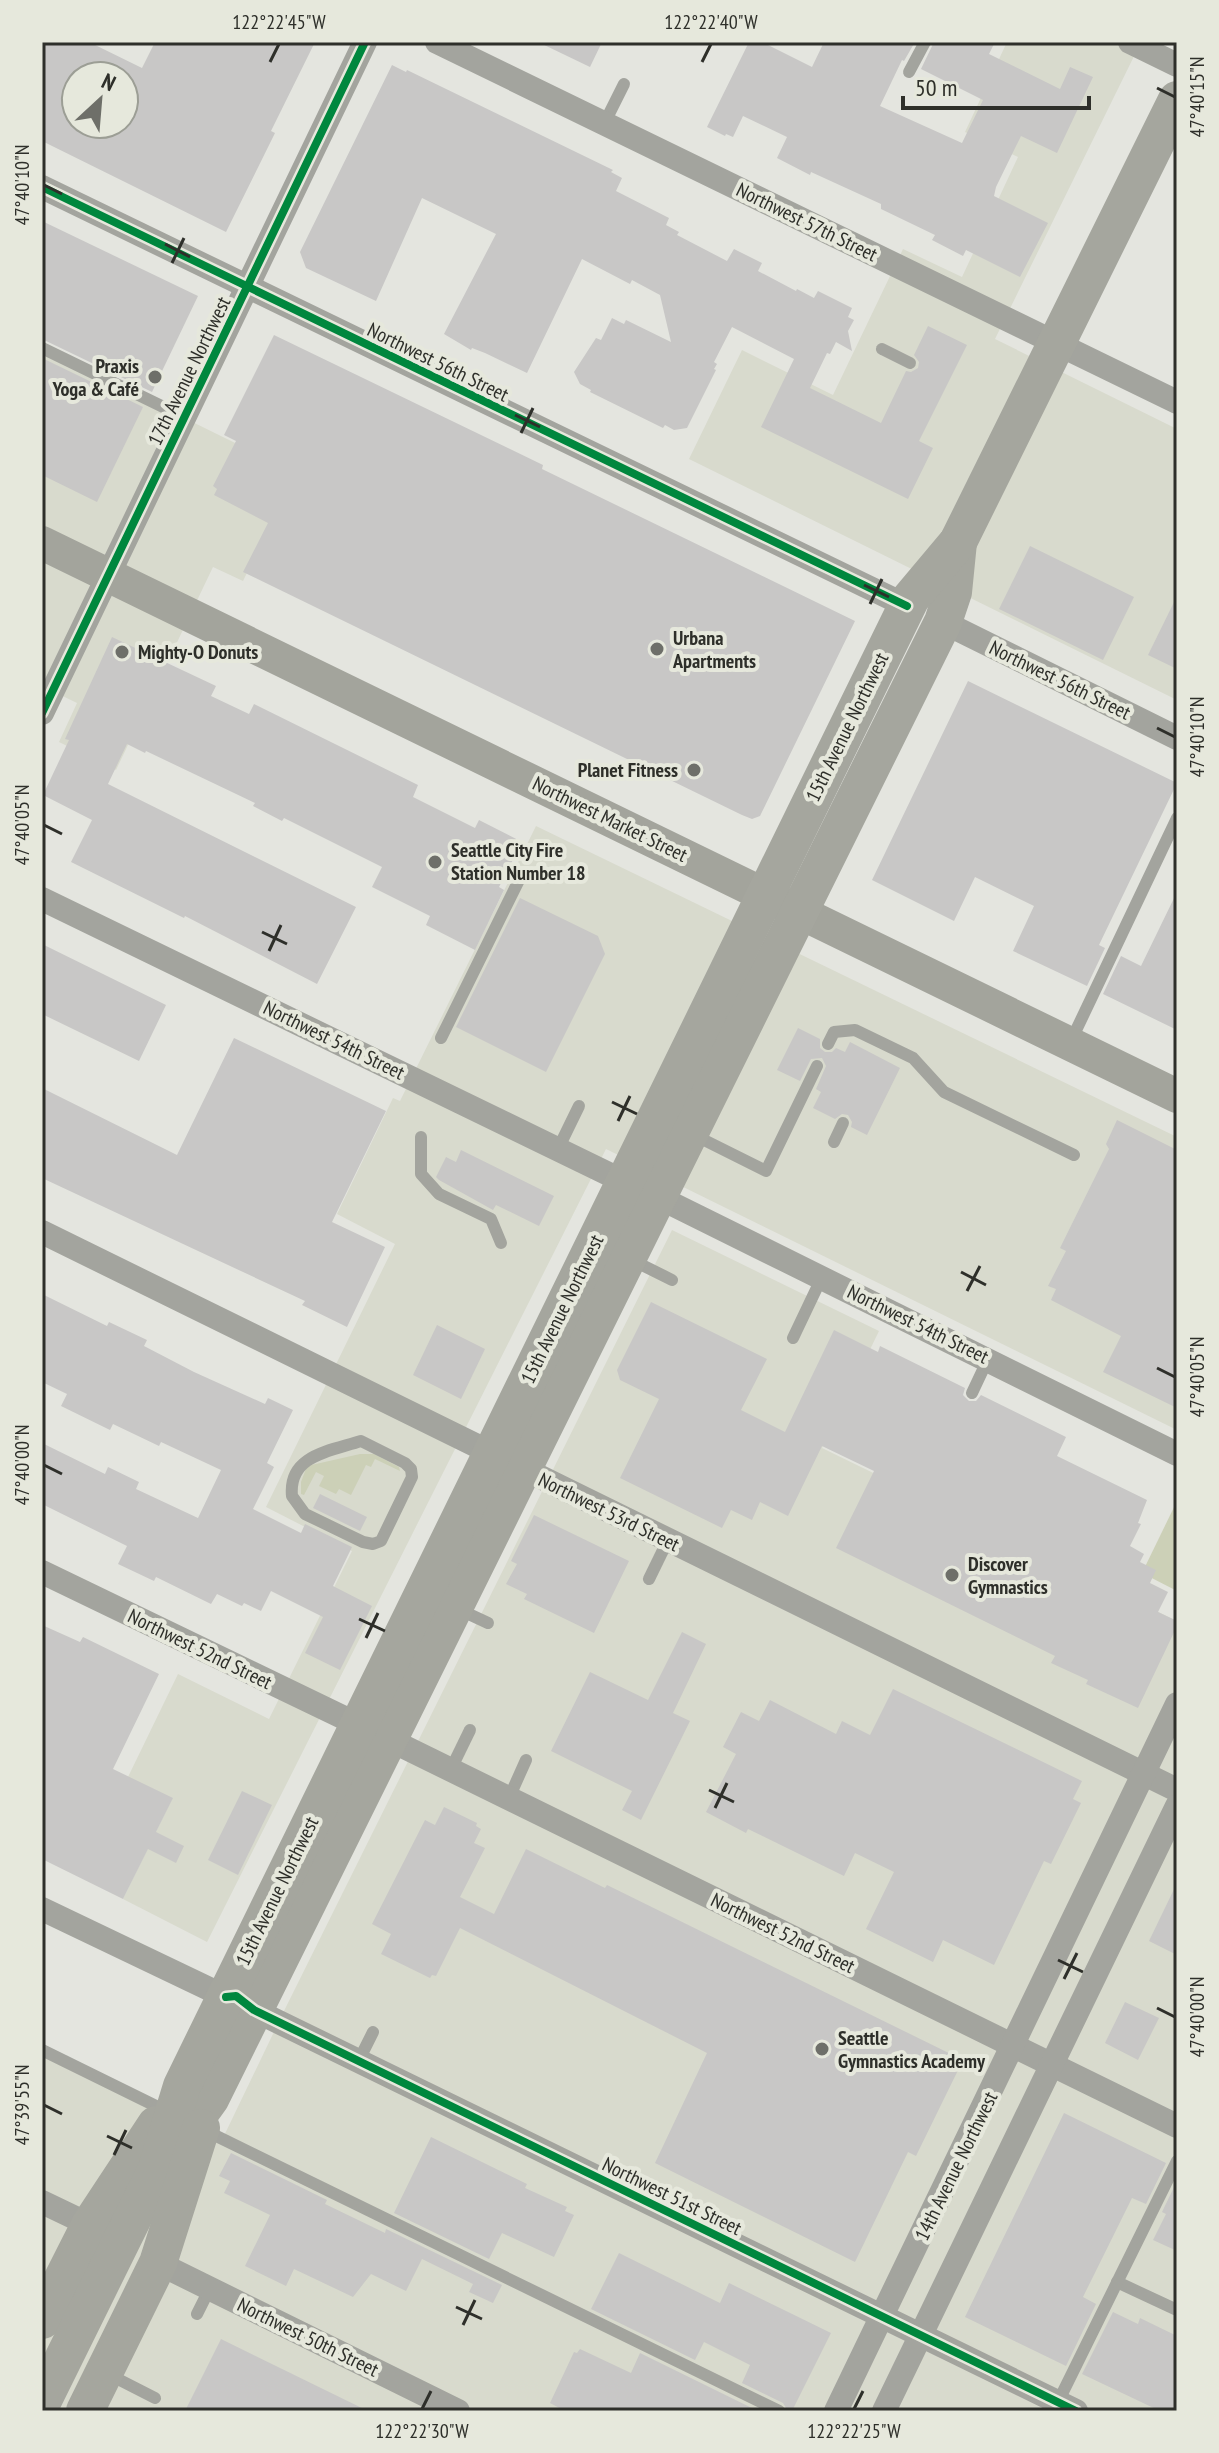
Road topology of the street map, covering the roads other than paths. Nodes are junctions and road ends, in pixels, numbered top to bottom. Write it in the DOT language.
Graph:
graph roads {
  1 [pos="365,42"];
  2 [pos="437,42"];
  3 [pos="925,42"];
  4 [pos="1130,42"];
  5 [pos="1177,65"];
  6 [pos="909,72"];
  7 [pos="624,84"];
  8 [pos="1177,100"];
  9 [pos="604,124"];
  10 [pos="42,187"];
  11 [pos="247,288"];
  12 [pos="1056,344"];
  13 [pos="42,348"];
  14 [pos="882,349"];
  15 [pos="910,363"];
  16 [pos="1177,402"];
  17 [pos="184,417"];
  18 [pos="958,542"];
  19 [pos="42,543"];
  20 [pos="108,575"];
  21 [pos="907,606"];
  22 [pos="943,622"];
  23 [pos="42,713"];
  24 [pos="1177,738"];
  25 [pos="1177,818"];
  26 [pos="520,878"];
  27 [pos="766,895"];
  28 [pos="42,899"];
  29 [pos="799,911"];
  30 [pos="441,1038"];
  31 [pos="882,1043"];
  32 [pos="1070,1043"];
  33 [pos="828,1044"];
  34 [pos="876,1056"];
  35 [pos="817,1066"];
  36 [pos="1177,1096"];
  37 [pos="579,1106"];
  38 [pos="843,1123"];
  39 [pos="689,1133"];
  40 [pos="421,1137"];
  41 [pos="834,1142"];
  42 [pos="558,1149"];
  43 [pos="1074,1155"];
  44 [pos="641,1189"];
  45 [pos="42,1232"];
  46 [pos="501,1243"];
  47 [pos="627,1258"];
  48 [pos="822,1277"];
  49 [pos="672,1280"];
  50 [pos="793,1338"];
  51 [pos="988,1359"];
  52 [pos="972,1393"];
  53 [pos="1177,1454"];
  54 [pos="507,1461"];
  55 [pos="399,1505"];
  56 [pos="668,1540"];
  57 [pos="42,1572"];
  58 [pos="649,1579"];
  59 [pos="454,1607"];
  60 [pos="488,1623"];
  61 [pos="1177,1704"];
  62 [pos="470,1730"];
  63 [pos="374,1732"];
  64 [pos="526,1760"];
  65 [pos="451,1769"];
  66 [pos="1142,1774"];
  67 [pos="1177,1790"];
  68 [pos="509,1798"];
  69 [pos="1177,1806"];
  70 [pos="42,1909"];
  71 [pos="240,2004"];
  72 [pos="373,2032"];
  73 [pos="1014,2046"];
  74 [pos="42,2050"];
  75 [pos="359,2060"];
  76 [pos="1052,2064"];
  77 [pos="190,2106"];
  78 [pos="1177,2126"];
  79 [pos="1177,2161"];
  80 [pos="42,2202"];
  81 [pos="90,2225"];
  82 [pos="158,2263"];
  83 [pos="1117,2282"];
  84 [pos="210,2288"];
  85 [pos="1177,2310"];
  86 [pos="197,2314"];
  87 [pos="883,2316"];
  88 [pos="42,2320"];
  89 [pos="921,2334"];
  90 [pos="104,2372"];
  91 [pos="155,2398"];
  92 [pos="42,2402"];
  93 [pos="1067,2407"];
  94 [pos="85,2411"];
  95 [pos="458,2411"];
  96 [pos="779,2411"];
  97 [pos="836,2411"];
  98 [pos="884,2411"];
  1 -- 11 [label="street, 17th Avenue Northwest"];
  2 -- 9 [label="street, Northwest 57th Street"];
  3 -- 6 [label="lane"];
  4 -- 5 [label="street"];
  7 -- 9 [label="lane"];
  8 -- 12 [label="main road, 15th Avenue Northwest"];
  9 -- 12 [label="street, Northwest 57th Street"];
  10 -- 11 [label="street, Northwest 56th Street"];
  11 -- 17 [label="street, 17th Avenue Northwest"];
  11 -- 21 [label="street, Northwest 56th Street"];
  12 -- 16 [label="street, Northwest 57th Street"];
  12 -- 18 [label="main road, 15th Avenue Northwest"];
  13 -- 17 [label="lane"];
  14 -- 15 [label="lane"];
  17 -- 20 [label="street, 17th Avenue Northwest"];
  18 -- 21 [label="main road, 15th Avenue Northwest"];
  18 -- 22 [label="main road, 15th Avenue Northwest"];
  19 -- 20 [label="main road, Northwest Market Street"];
  20 -- 23 [label="street, 17th Avenue Northwest"];
  20 -- 27 [label="main road, Northwest Market Street"];
  21 -- 27 [label="main road, 15th Avenue Northwest"];
  22 -- 24 [label="street, Northwest 56th Street"];
  22 -- 29 [label="main road, 15th Avenue Northwest"];
  25 -- 32 [label="lane"];
  26 -- 30 [label="lane"];
  27 -- 29 [label="main road, Northwest Market Street"];
  27 -- 44 [label="main road, 15th Avenue Northwest"];
  28 -- 42 [label="street, Northwest 54th Street"];
  29 -- 32 [label="main road, Northwest Market Street"];
  29 -- 39 [label="main road, 15th Avenue Northwest"];
  31 -- 33 [label="lane"];
  31 -- 34 [label="lane"];
  31 -- 43 [label="lane"];
  32 -- 36 [label="main road, Northwest Market Street"];
  35 -- 39 [label="lane"];
  37 -- 42 [label="lane"];
  38 -- 41 [label="lane"];
  39 -- 44 [label="main road, 15th Avenue Northwest"];
  40 -- 46 [label="lane"];
  42 -- 44 [label="street, Northwest 54th Street"];
  44 -- 47 [label="main road, 15th Avenue Northwest"];
  44 -- 48 [label="street, Northwest 54th Street"];
  44 -- 54 [label="main road, 15th Avenue Northwest"];
  45 -- 54 [label="street, Northwest 53rd Street"];
  47 -- 49 [label="lane"];
  47 -- 54 [label="main road, 15th Avenue Northwest"];
  48 -- 50 [label="lane"];
  48 -- 51 [label="street, Northwest 54th Street"];
  51 -- 52 [label="lane"];
  51 -- 53 [label="street, Northwest 54th Street"];
  54 -- 56 [label="street, Northwest 53rd Street"];
  54 -- 59 [label="main road, 15th Avenue Northwest"];
  54 -- 63 [label="main road, 15th Avenue Northwest"];
  55 -- 55 [label="lane"];
  56 -- 58 [label="lane"];
  56 -- 66 [label="street, Northwest 53rd Street"];
  57 -- 63 [label="street, Northwest 52nd Street"];
  59 -- 60 [label="lane"];
  59 -- 63 [label="main road, 15th Avenue Northwest"];
  61 -- 66 [label="street, 14th Avenue Northwest"];
  62 -- 65 [label="lane"];
  63 -- 65 [label="street, Northwest 52nd Street"];
  63 -- 71 [label="main road, 15th Avenue Northwest"];
  64 -- 68 [label="lane"];
  65 -- 68 [label="street, Northwest 52nd Street"];
  66 -- 67 [label="street, Northwest 53rd Street"];
  66 -- 73 [label="street, 14th Avenue Northwest"];
  68 -- 73 [label="street, Northwest 52nd Street"];
  69 -- 76 [label="street, 14th Avenue Northwest"];
  70 -- 71 [label="street, Northwest 51st Street"];
  71 -- 75 [label="street, Northwest 51st Street"];
  71 -- 77 [label="main road, 15th Avenue Northwest"];
  72 -- 75 [label="lane"];
  73 -- 76 [label="street, Northwest 52nd Street"];
  73 -- 87 [label="street, 14th Avenue Northwest"];
  74 -- 77 [label="lane"];
  75 -- 87 [label="street, Northwest 51st Street"];
  76 -- 78 [label="street, Northwest 52nd Street"];
  76 -- 89 [label="street, 14th Avenue Northwest"];
  77 -- 81 [label="main road, 15th Avenue Northwest"];
  77 -- 82 [label="main road, 15th Avenue Northwest"];
  77 -- 92 [label="main road, 15th Avenue Northwest"];
  77 -- 96 [label="lane"];
  79 -- 83 [label="lane"];
  80 -- 81 [label="street"];
  81 -- 88 [label="main road, 15th Avenue Northwest"];
  82 -- 84 [label="street, Northwest 50th Street"];
  82 -- 90 [label="main road, 15th Avenue Northwest"];
  83 -- 85 [label="lane"];
  83 -- 93 [label="lane"];
  84 -- 86 [label="lane"];
  84 -- 95 [label="street, Northwest 50th Street"];
  87 -- 89 [label="street, Northwest 51st Street"];
  87 -- 97 [label="street, 14th Avenue Northwest"];
  89 -- 93 [label="street, Northwest 51st Street"];
  89 -- 98 [label="street, 14th Avenue Northwest"];
  90 -- 91 [label="lane"];
  90 -- 94 [label="main road, 15th Avenue Northwest"];
}
